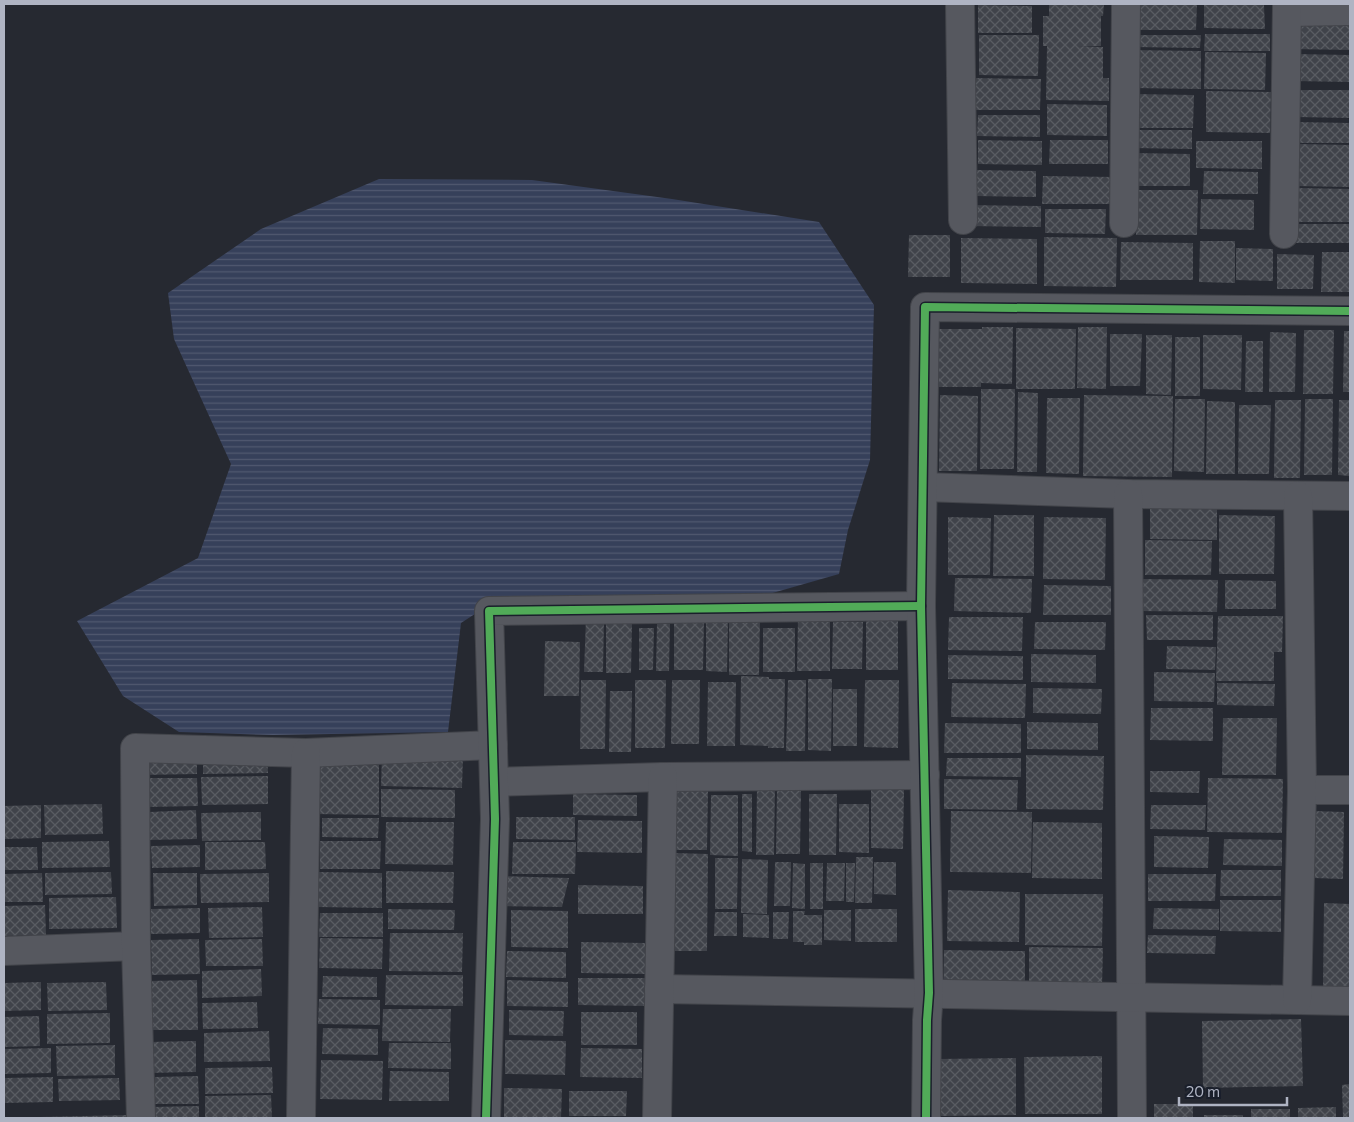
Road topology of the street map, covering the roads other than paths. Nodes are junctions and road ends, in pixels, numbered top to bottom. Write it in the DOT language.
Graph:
graph roads {
  1 [pos="960,4"];
  2 [pos="1126,4"];
  3 [pos="1287,8"];
  4 [pos="1350,11"];
  5 [pos="964,220"];
  6 [pos="1124,223"];
  7 [pos="1284,234"];
  8 [pos="1350,312"];
  9 [pos="923,488"];
  10 [pos="1128,494"];
  11 [pos="1298,496"];
  12 [pos="1350,496"];
  13 [pos="921,606"];
  14 [pos="493,745"];
  15 [pos="306,753"];
  16 [pos="925,775"];
  17 [pos="663,777"];
  18 [pos="494,782"];
  19 [pos="1302,790"];
  20 [pos="1350,790"];
  21 [pos="136,946"];
  22 [pos="4,951"];
  23 [pos="659,989"];
  24 [pos="929,993"];
  25 [pos="1131,998"];
  26 [pos="1297,1000"];
  27 [pos="1350,1002"];
  28 [pos="141,1118"];
  29 [pos="301,1118"];
  30 [pos="486,1118"];
  31 [pos="657,1118"];
  32 [pos="926,1118"];
  33 [pos="1132,1118"];
  1 -- 5 [label="street"];
  2 -- 6 [label="street"];
  3 -- 4 [label="street"];
  3 -- 7 [label="street"];
  8 -- 9 [label="street"];
  9 -- 10 [label="street"];
  9 -- 13 [label="street"];
  10 -- 11 [label="street"];
  10 -- 25 [label="street"];
  11 -- 12 [label="street"];
  11 -- 19 [label="street"];
  13 -- 14 [label="street"];
  13 -- 16 [label="street"];
  14 -- 15 [label="street"];
  14 -- 18 [label="street"];
  15 -- 21 [label="street"];
  15 -- 29 [label="street"];
  16 -- 17 [label="street"];
  16 -- 24 [label="street"];
  17 -- 18 [label="street"];
  17 -- 23 [label="street"];
  18 -- 30 [label="street"];
  19 -- 20 [label="street"];
  19 -- 26 [label="street"];
  21 -- 22 [label="street"];
  21 -- 28 [label="street"];
  23 -- 24 [label="street"];
  23 -- 31 [label="street"];
  24 -- 25 [label="street"];
  24 -- 32 [label="street"];
  25 -- 26 [label="street"];
  25 -- 33 [label="street"];
  26 -- 27 [label="street"];
}
